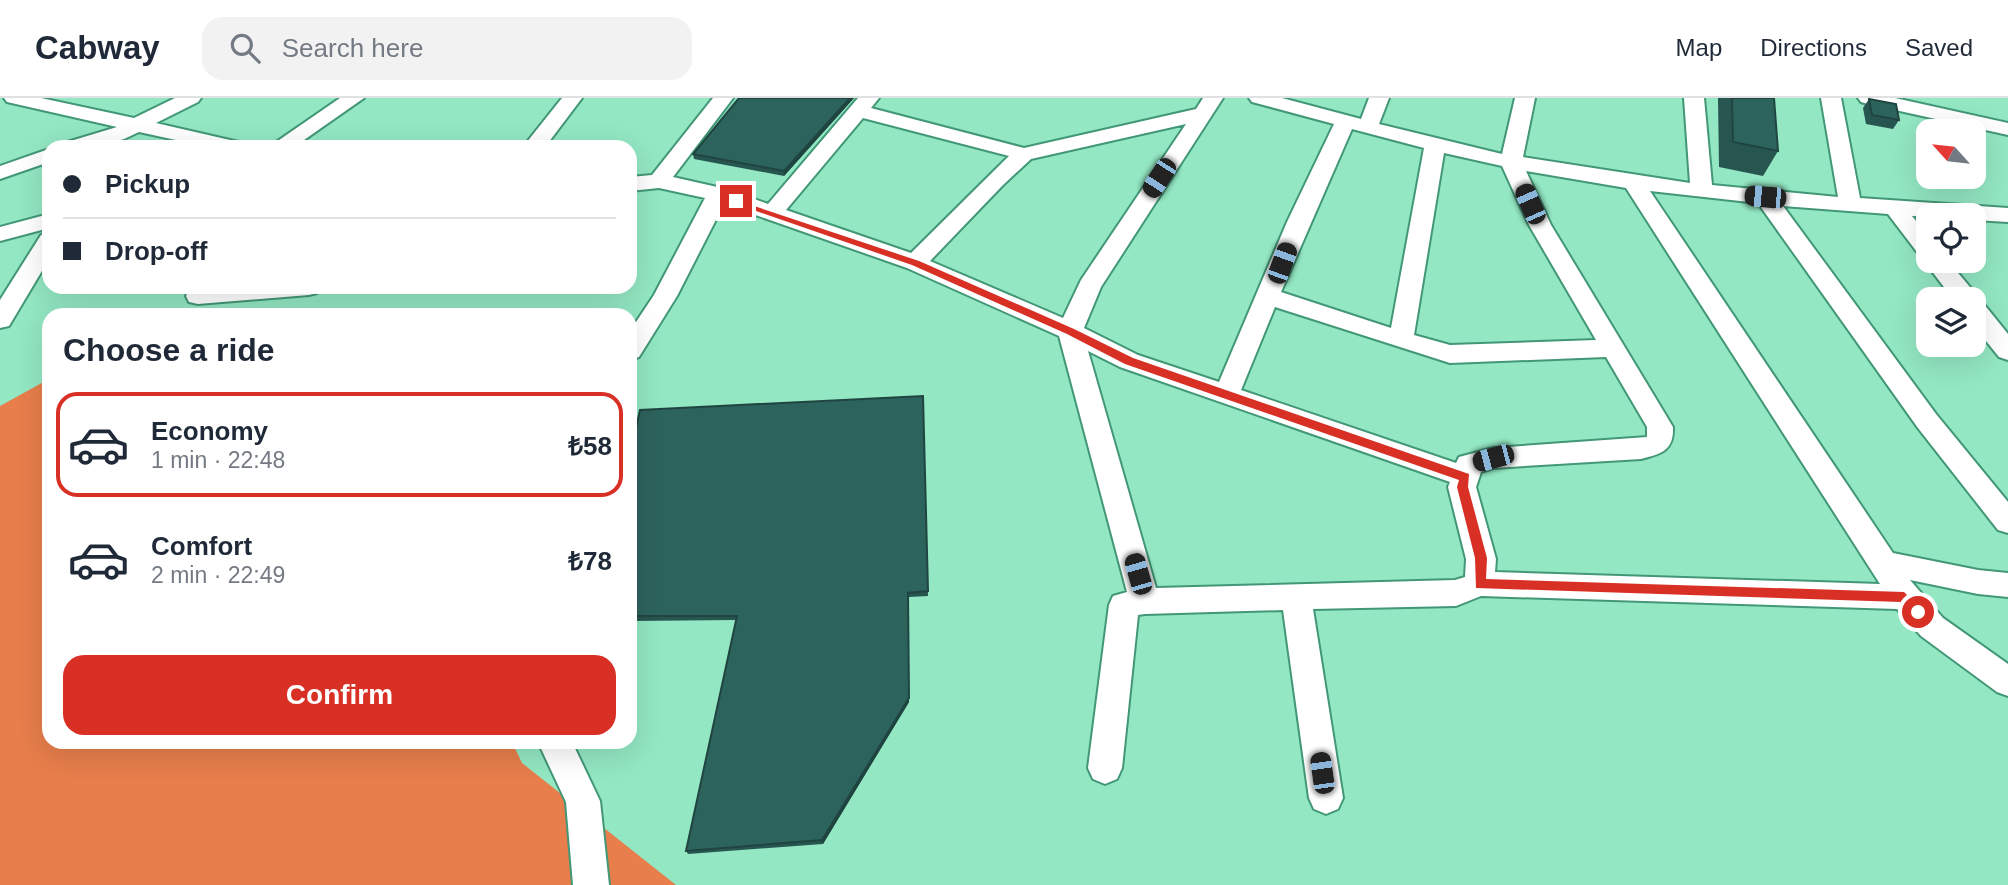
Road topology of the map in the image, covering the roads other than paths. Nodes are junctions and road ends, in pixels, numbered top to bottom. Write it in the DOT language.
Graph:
graph roads {
  1 [pos="14,98"];
  2 [pos="191,98"];
  3 [pos="354,98"];
  4 [pos="572,98"];
  5 [pos="723,98"];
  6 [pos="1259,98"];
  7 [pos="1379,98"];
  8 [pos="1525,98"];
  9 [pos="1694,98"];
  10 [pos="1831,98"];
  11 [pos="1868,98"];
  12 [pos="864,104"];
  13 [pos="1207,106"];
  14 [pos="1357,123"];
  15 [pos="2008,129"];
  16 [pos="120,136"];
  17 [pos="102,140"];
  18 [pos="162,140"];
  19 [pos="291,140"];
  20 [pos="539,140"];
  21 [pos="1435,143"];
  22 [pos="1024,154"];
  23 [pos="42,158"];
  24 [pos="1511,162"];
  25 [pos="0,173"];
  26 [pos="659,181"];
  27 [pos="1633,182"];
  28 [pos="637,183"];
  29 [pos="1702,191"];
  30 [pos="718,194"];
  31 [pos="1765,197"];
  32 [pos="1850,203"];
  33 [pos="1894,206"];
  34 [pos="772,213"];
  35 [pos="2008,215"];
  36 [pos="42,222"];
  37 [pos="0,234"];
  38 [pos="1916,235"];
  39 [pos="42,251"];
  40 [pos="915,263"];
  41 [pos="1945,273"];
  42 [pos="1957,287"];
  43 [pos="244,294"];
  44 [pos="1269,298"];
  45 [pos="197,299"];
  46 [pos="0,320"];
  47 [pos="1986,323"];
  48 [pos="1070,331"];
  49 [pos="637,340"];
  50 [pos="1401,340"];
  51 [pos="2005,344"];
  52 [pos="1612,348"];
  53 [pos="1226,395"];
  54 [pos="1465,477"];
  55 [pos="2008,522"];
  56 [pos="1884,562"];
  57 [pos="1480,584"];
  58 [pos="2008,585"];
  59 [pos="1296,597"];
  60 [pos="1904,597"];
  61 [pos="1145,601"];
  62 [pos="2008,682"];
  63 [pos="558,749"];
  64 [pos="1105,768"];
  65 [pos="1326,799"];
  66 [pos="591,885"];
  1 -- 16 [label="street"];
  2 -- 16 [label="street"];
  3 -- 19 [label="street"];
  4 -- 20 [label="street"];
  5 -- 26 [label="street"];
  6 -- 14 [label="street"];
  7 -- 14 [label="street"];
  8 -- 24 [label="street"];
  9 -- 29 [label="street"];
  10 -- 32 [label="street"];
  11 -- 15 [label="street"];
  12 -- 22 [label="street"];
  12 -- 34 [label="street"];
  13 -- 22 [label="street"];
  13 -- 48 [label="street"];
  14 -- 21 [label="street"];
  14 -- 44 [label="street"];
  16 -- 17 [label="street"];
  16 -- 18 [label="street"];
  21 -- 24 [label="street"];
  21 -- 50 [label="street"];
  22 -- 40 [label="street"];
  23 -- 25 [label="street"];
  24 -- 27 [label="street"];
  24 -- 52 [label="street"];
  26 -- 28 [label="street"];
  26 -- 30 [label="street"];
  27 -- 29 [label="street"];
  27 -- 56 [label="street"];
  29 -- 31 [label="street"];
  30 -- 34 [label="street"];
  30 -- 49 [label="street"];
  31 -- 32 [label="street"];
  31 -- 55 [label="street"];
  32 -- 33 [label="street"];
  33 -- 35 [label="street"];
  33 -- 38 [label="street"];
  34 -- 40 [label="street"];
  36 -- 37 [label="street"];
  39 -- 46 [label="street"];
  40 -- 48 [label="street"];
  41 -- 42 [label="street"];
  43 -- 45 [label="street"];
  44 -- 50 [label="street"];
  44 -- 53 [label="street"];
  47 -- 51 [label="street"];
  48 -- 53 [label="street"];
  48 -- 61 [label="street"];
  50 -- 52 [label="street"];
  52 -- 54 [label="street"];
  53 -- 54 [label="street"];
  54 -- 57 [label="street"];
  56 -- 58 [label="street"];
  56 -- 60 [label="street"];
  57 -- 59 [label="street"];
  57 -- 60 [label="street"];
  59 -- 61 [label="street"];
  59 -- 65 [label="street"];
  60 -- 62 [label="street"];
  61 -- 64 [label="street"];
  63 -- 66 [label="street"];
}
